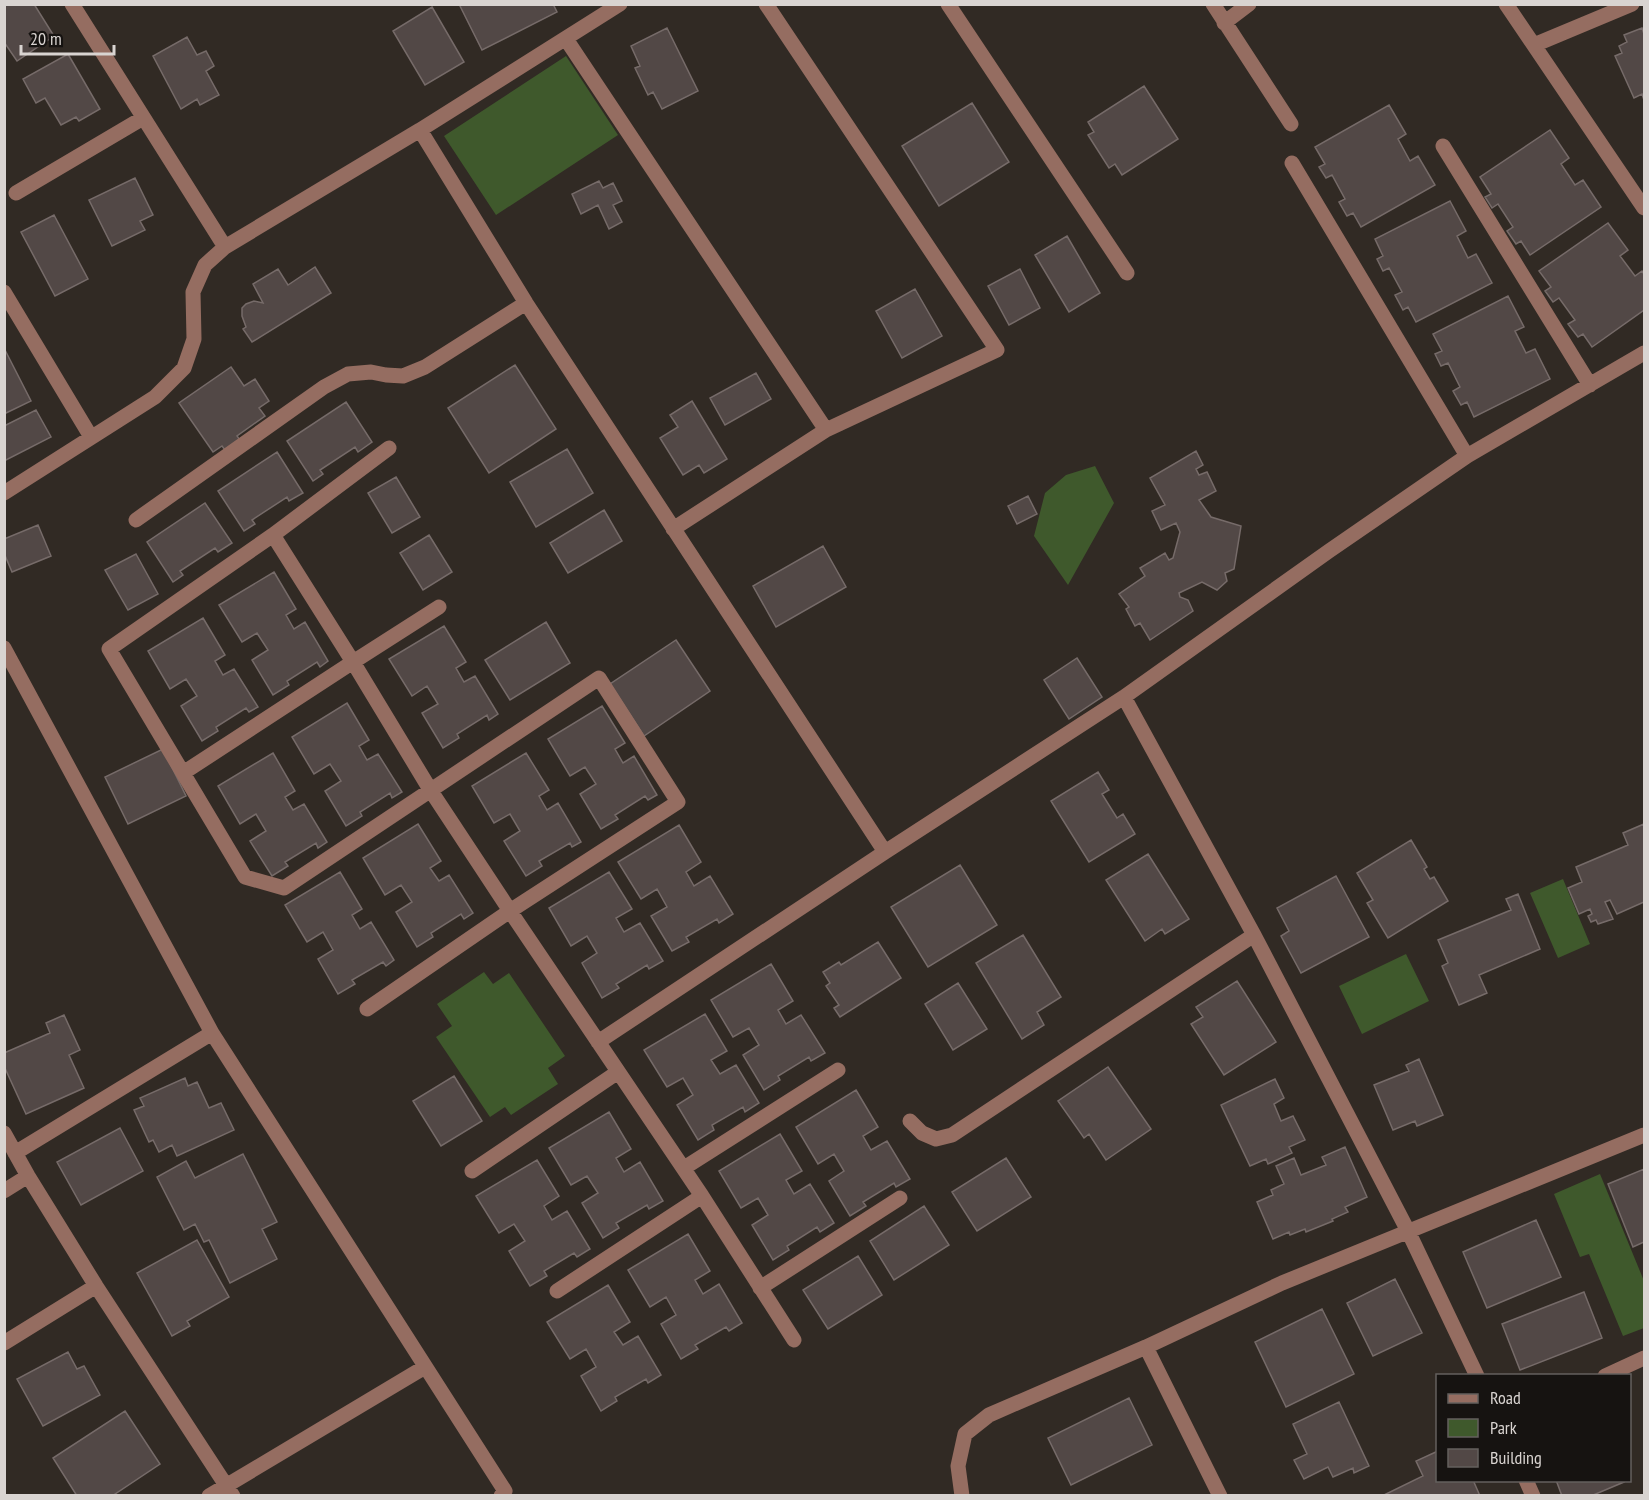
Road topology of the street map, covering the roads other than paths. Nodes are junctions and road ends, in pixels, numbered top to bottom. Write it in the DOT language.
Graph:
graph roads {
  1 [pos="72,4"];
  2 [pos="620,4"];
  3 [pos="766,4"];
  4 [pos="948,4"];
  5 [pos="1213,4"];
  6 [pos="1249,4"];
  7 [pos="1506,4"];
  8 [pos="1632,4"];
  9 [pos="602,9"];
  10 [pos="1224,22"];
  11 [pos="566,39"];
  12 [pos="1534,45"];
  13 [pos="143,118"];
  14 [pos="1291,124"];
  15 [pos="420,130"];
  16 [pos="1443,146"];
  17 [pos="1292,163"];
  18 [pos="16,193"];
  19 [pos="1644,208"];
  20 [pos="225,247"];
  21 [pos="1127,273"];
  22 [pos="4,292"];
  23 [pos="526,303"];
  24 [pos="1644,353"];
  25 [pos="1590,385"];
  26 [pos="826,430"];
  27 [pos="92,437"];
  28 [pos="389,448"];
  29 [pos="1467,456"];
  30 [pos="4,493"];
  31 [pos="136,520"];
  32 [pos="673,529"];
  33 [pos="273,535"];
  34 [pos="440,607"];
  35 [pos="4,648"];
  36 [pos="353,662"];
  37 [pos="1124,697"];
  38 [pos="183,773"];
  39 [pos="431,791"];
  40 [pos="885,852"];
  41 [pos="510,911"];
  42 [pos="1254,936"];
  43 [pos="367,1009"];
  44 [pos="212,1033"];
  45 [pos="598,1042"];
  46 [pos="838,1070"];
  47 [pos="618,1072"];
  48 [pos="910,1121"];
  49 [pos="4,1133"];
  50 [pos="1644,1135"];
  51 [pos="15,1153"];
  52 [pos="684,1168"];
  53 [pos="472,1171"];
  54 [pos="28,1176"];
  55 [pos="4,1191"];
  56 [pos="702,1196"];
  57 [pos="900,1198"];
  58 [pos="1408,1231"];
  59 [pos="96,1286"];
  60 [pos="760,1288"];
  61 [pos="557,1291"];
  62 [pos="794,1340"];
  63 [pos="4,1343"];
  64 [pos="1146,1347"];
  65 [pos="1644,1358"];
  66 [pos="425,1367"];
  67 [pos="1477,1374"];
  68 [pos="1609,1374"];
  69 [pos="1527,1482"];
  70 [pos="230,1490"];
  71 [pos="209,1496"];
  72 [pos="501,1496"];
  73 [pos="962,1496"];
  74 [pos="1220,1496"];
  75 [pos="1533,1496"];
  1 -- 13 [label="street"];
  2 -- 9 [label="street"];
  3 -- 26 [label="street"];
  4 -- 21 [label="street"];
  5 -- 10 [label="street"];
  6 -- 10 [label="street"];
  7 -- 12 [label="street"];
  8 -- 12 [label="street"];
  9 -- 11 [label="street"];
  10 -- 14 [label="street"];
  11 -- 15 [label="street"];
  11 -- 26 [label="street"];
  12 -- 19 [label="street"];
  13 -- 18 [label="street"];
  13 -- 20 [label="street"];
  15 -- 20 [label="street"];
  15 -- 23 [label="street"];
  16 -- 25 [label="street"];
  17 -- 29 [label="street"];
  20 -- 27 [label="street"];
  22 -- 27 [label="street"];
  23 -- 31 [label="street"];
  23 -- 32 [label="street"];
  24 -- 25 [label="street"];
  25 -- 29 [label="street"];
  26 -- 32 [label="street"];
  27 -- 30 [label="street"];
  28 -- 33 [label="street"];
  29 -- 37 [label="street"];
  32 -- 40 [label="street"];
  33 -- 36 [label="street"];
  33 -- 38 [label="street"];
  34 -- 36 [label="street"];
  35 -- 44 [label="street"];
  36 -- 38 [label="street"];
  36 -- 39 [label="street"];
  37 -- 40 [label="street"];
  37 -- 42 [label="street"];
  38 -- 39 [label="street"];
  39 -- 41 [label="street"];
  39 -- 41 [label="street"];
  40 -- 45 [label="street"];
  41 -- 43 [label="street"];
  41 -- 45 [label="street"];
  42 -- 48 [label="street"];
  42 -- 58 [label="street"];
  44 -- 51 [label="street"];
  44 -- 66 [label="street"];
  45 -- 47 [label="street"];
  46 -- 52 [label="street"];
  47 -- 52 [label="street"];
  47 -- 53 [label="street"];
  49 -- 51 [label="street"];
  50 -- 58 [label="street"];
  51 -- 54 [label="street"];
  52 -- 56 [label="street"];
  54 -- 55 [label="street"];
  54 -- 59 [label="street"];
  56 -- 60 [label="street"];
  56 -- 61 [label="street"];
  57 -- 60 [label="street"];
  58 -- 64 [label="street"];
  58 -- 67 [label="street"];
  59 -- 63 [label="street"];
  59 -- 70 [label="street"];
  60 -- 62 [label="street"];
  64 -- 73 [label="street"];
  64 -- 74 [label="street"];
  65 -- 68 [label="street"];
  66 -- 70 [label="street"];
  66 -- 72 [label="street"];
  69 -- 75 [label="street"];
  70 -- 71 [label="street"];
}
